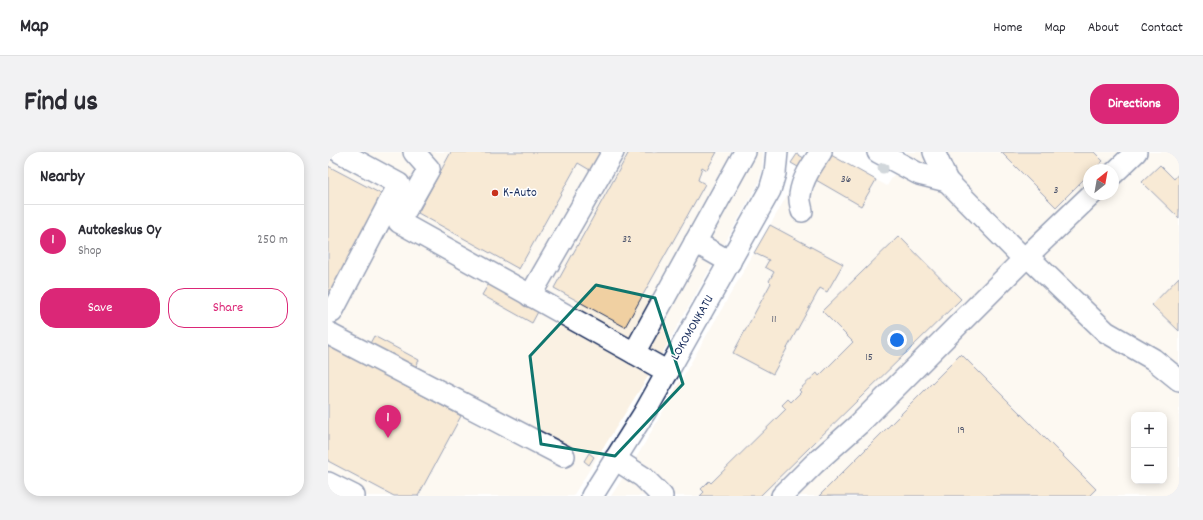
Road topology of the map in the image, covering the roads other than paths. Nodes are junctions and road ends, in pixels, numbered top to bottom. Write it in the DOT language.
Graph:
graph roads {
  1 [pos="340,152"];
  2 [pos="414,152"];
  3 [pos="613,152"];
  4 [pos="745,152"];
  5 [pos="776,152"];
  6 [pos="821,152"];
  7 [pos="878,152"];
  8 [pos="934,152"];
  9 [pos="1136,152"];
  10 [pos="1119,168"];
  11 [pos="775,174"];
  12 [pos="804,180"];
  13 [pos="947,181"];
  14 [pos="1086,200"];
  15 [pos="802,211"];
  16 [pos="695,242"];
  17 [pos="1025,258"];
  18 [pos="730,262"];
  19 [pos="530,296"];
  20 [pos="328,313"];
  21 [pos="328,332"];
  22 [pos="634,353"];
  23 [pos="668,372"];
  24 [pos="1179,380"];
  25 [pos="564,456"];
  26 [pos="615,459"];
  27 [pos="328,483"];
  28 [pos="354,496"];
  29 [pos="592,496"];
  30 [pos="662,496"];
  31 [pos="782,496"];
  1 -- 20 [label="street"];
  2 -- 19 [label="street"];
  3 -- 19 [label="street"];
  4 -- 16 [label="street"];
  5 -- 11 [label="street, LOKOMONKATU"];
  6 -- 12 [label="street"];
  7 -- 13 [label="street"];
  8 -- 13 [label="street"];
  9 -- 10 [label="street"];
  11 -- 12 [label="street"];
  11 -- 18 [label="street, LOKOMONKATU"];
  12 -- 15 [label="street"];
  13 -- 17 [label="street"];
  14 -- 17 [label="street"];
  16 -- 18 [label="street"];
  16 -- 22 [label="street"];
  17 -- 24 [label="street"];
  17 -- 31 [label="street"];
  18 -- 23 [label="street, LOKOMONKATU"];
  19 -- 22 [label="street"];
  21 -- 25 [label="street"];
  22 -- 23 [label="street"];
  23 -- 26 [label="street, LOKOMONKATU"];
  26 -- 29 [label="street, LOKOMONKATU"];
  26 -- 30 [label="street"];
  27 -- 28 [label="street"];
}
